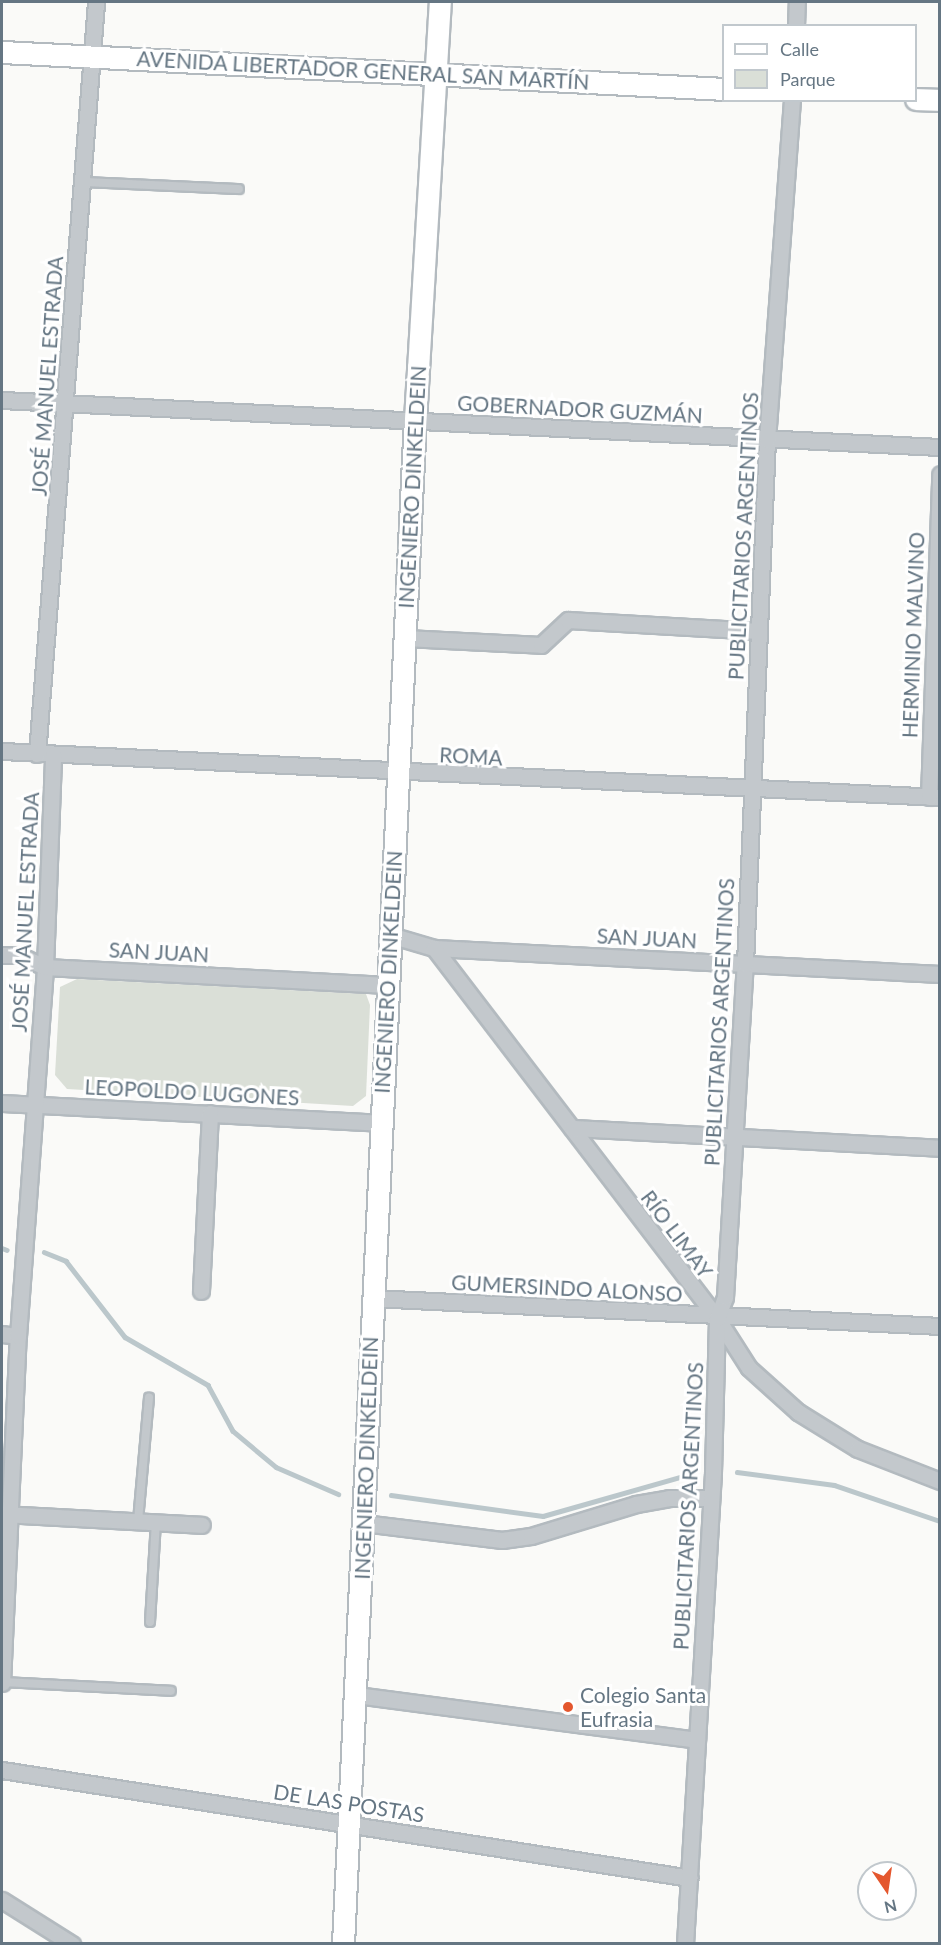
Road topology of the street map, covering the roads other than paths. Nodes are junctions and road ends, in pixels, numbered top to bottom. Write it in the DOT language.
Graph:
graph roads {
  1 [pos="96,2"];
  2 [pos="440,2"];
  3 [pos="797,2"];
  4 [pos="796,24"];
  5 [pos="2,52"];
  6 [pos="92,56"];
  7 [pos="435,74"];
  8 [pos="722,89"];
  9 [pos="917,99"];
  10 [pos="939,100"];
  11 [pos="792,102"];
  12 [pos="83,182"];
  13 [pos="239,189"];
  14 [pos="2,400"];
  15 [pos="67,403"];
  16 [pos="415,420"];
  17 [pos="767,440"];
  18 [pos="939,447"];
  19 [pos="939,474"];
  20 [pos="759,631"];
  21 [pos="405,638"];
  22 [pos="2,752"];
  23 [pos="37,754"];
  24 [pos="53,754"];
  25 [pos="399,773"];
  26 [pos="753,790"];
  27 [pos="934,797"];
  28 [pos="390,935"];
  29 [pos="434,948"];
  30 [pos="2,955"];
  31 [pos="745,964"];
  32 [pos="45,967"];
  33 [pos="939,974"];
  34 [pos="388,986"];
  35 [pos="2,1103"];
  36 [pos="36,1105"];
  37 [pos="210,1113"];
  38 [pos="381,1123"];
  39 [pos="572,1128"];
  40 [pos="734,1135"];
  41 [pos="939,1149"];
  42 [pos="201,1291"];
  43 [pos="372,1298"];
  44 [pos="717,1318"];
  45 [pos="939,1326"];
  46 [pos="2,1334"];
  47 [pos="18,1336"];
  48 [pos="149,1397"];
  49 [pos="939,1481"];
  50 [pos="711,1498"];
  51 [pos="5,1514"];
  52 [pos="138,1521"];
  53 [pos="156,1522"];
  54 [pos="363,1523"];
  55 [pos="202,1524"];
  56 [pos="150,1622"];
  57 [pos="2,1683"];
  58 [pos="171,1691"];
  59 [pos="356,1695"];
  60 [pos="697,1740"];
  61 [pos="2,1770"];
  62 [pos="351,1824"];
  63 [pos="690,1878"];
  64 [pos="2,1900"];
  65 [pos="346,1943"];
  66 [pos="72,1944"];
  67 [pos="685,1944"];
  1 -- 6 [label="street, JOSÉ MANUEL ESTRADA"];
  2 -- 7 [label="main road, INGENIERO DINKELDEIN"];
  3 -- 4 [label="street"];
  5 -- 6 [label="main road, AVENIDA LIBERTADOR GENERAL SAN MARTÍN"];
  6 -- 7 [label="main road, AVENIDA LIBERTADOR GENERAL SAN MARTÍN"];
  6 -- 12 [label="street, JOSÉ MANUEL ESTRADA"];
  7 -- 8 [label="main road, AVENIDA LIBERTADOR GENERAL SAN MARTÍN"];
  7 -- 16 [label="main road, INGENIERO DINKELDEIN"];
  9 -- 10 [label="main road"];
  11 -- 17 [label="street, PUBLICITARIOS ARGENTINOS"];
  12 -- 13 [label="lane"];
  12 -- 15 [label="street, JOSÉ MANUEL ESTRADA"];
  14 -- 15 [label="street, GOBERNADOR GUZMÁN"];
  15 -- 16 [label="street, GOBERNADOR GUZMÁN"];
  15 -- 23 [label="street, JOSÉ MANUEL ESTRADA"];
  16 -- 17 [label="street, GOBERNADOR GUZMÁN"];
  16 -- 21 [label="main road, INGENIERO DINKELDEIN"];
  17 -- 18 [label="street, GOBERNADOR GUZMÁN"];
  17 -- 20 [label="street, PUBLICITARIOS ARGENTINOS"];
  19 -- 27 [label="street, HERMINIO MALVINO"];
  20 -- 21 [label="street"];
  20 -- 26 [label="street, PUBLICITARIOS ARGENTINOS"];
  21 -- 25 [label="main road, INGENIERO DINKELDEIN"];
  22 -- 23 [label="street, ROMA"];
  23 -- 24 [label="street, ROMA"];
  24 -- 25 [label="street, ROMA"];
  24 -- 32 [label="street, JOSÉ MANUEL ESTRADA"];
  25 -- 26 [label="street, ROMA"];
  25 -- 28 [label="main road, INGENIERO DINKELDEIN"];
  26 -- 27 [label="street, ROMA"];
  26 -- 31 [label="street, PUBLICITARIOS ARGENTINOS"];
  28 -- 29 [label="street, SAN JUAN"];
  28 -- 34 [label="main road, INGENIERO DINKELDEIN"];
  29 -- 31 [label="street, SAN JUAN"];
  29 -- 39 [label="street, RÍO LIMAY"];
  30 -- 32 [label="street, SAN JUAN"];
  31 -- 33 [label="street, SAN JUAN"];
  31 -- 40 [label="street, PUBLICITARIOS ARGENTINOS"];
  32 -- 34 [label="street, SAN JUAN"];
  32 -- 36 [label="street, JOSÉ MANUEL ESTRADA"];
  34 -- 38 [label="main road, INGENIERO DINKELDEIN"];
  35 -- 36 [label="street, LEOPOLDO LUGONES"];
  36 -- 37 [label="street, LEOPOLDO LUGONES"];
  36 -- 47 [label="street, JOSÉ MANUEL ESTRADA"];
  37 -- 38 [label="street, LEOPOLDO LUGONES"];
  37 -- 42 [label="street"];
  38 -- 43 [label="main road, INGENIERO DINKELDEIN"];
  39 -- 40 [label="street"];
  39 -- 44 [label="street, RÍO LIMAY"];
  40 -- 41 [label="street"];
  40 -- 44 [label="street, PUBLICITARIOS ARGENTINOS"];
  43 -- 44 [label="street, GUMERSINDO ALONSO"];
  43 -- 54 [label="main road, INGENIERO DINKELDEIN"];
  44 -- 45 [label="street, GUMERSINDO ALONSO"];
  44 -- 49 [label="street, RÍO LIMAY"];
  44 -- 50 [label="street, PUBLICITARIOS ARGENTINOS"];
  46 -- 47 [label="street"];
  47 -- 51 [label="street, JOSÉ MANUEL ESTRADA"];
  48 -- 52 [label="lane"];
  50 -- 54 [label="street"];
  50 -- 60 [label="street, PUBLICITARIOS ARGENTINOS"];
  51 -- 52 [label="street"];
  51 -- 57 [label="street, JOSÉ MANUEL ESTRADA"];
  52 -- 53 [label="street"];
  53 -- 55 [label="street"];
  53 -- 56 [label="lane"];
  54 -- 59 [label="main road, INGENIERO DINKELDEIN"];
  57 -- 58 [label="lane"];
  59 -- 60 [label="street"];
  59 -- 62 [label="main road, INGENIERO DINKELDEIN"];
  60 -- 63 [label="street, PUBLICITARIOS ARGENTINOS"];
  61 -- 62 [label="street, DE LAS POSTAS"];
  62 -- 63 [label="street, DE LAS POSTAS"];
  62 -- 65 [label="main road, INGENIERO DINKELDEIN"];
  63 -- 67 [label="street, PUBLICITARIOS ARGENTINOS"];
  64 -- 66 [label="street"];
}
